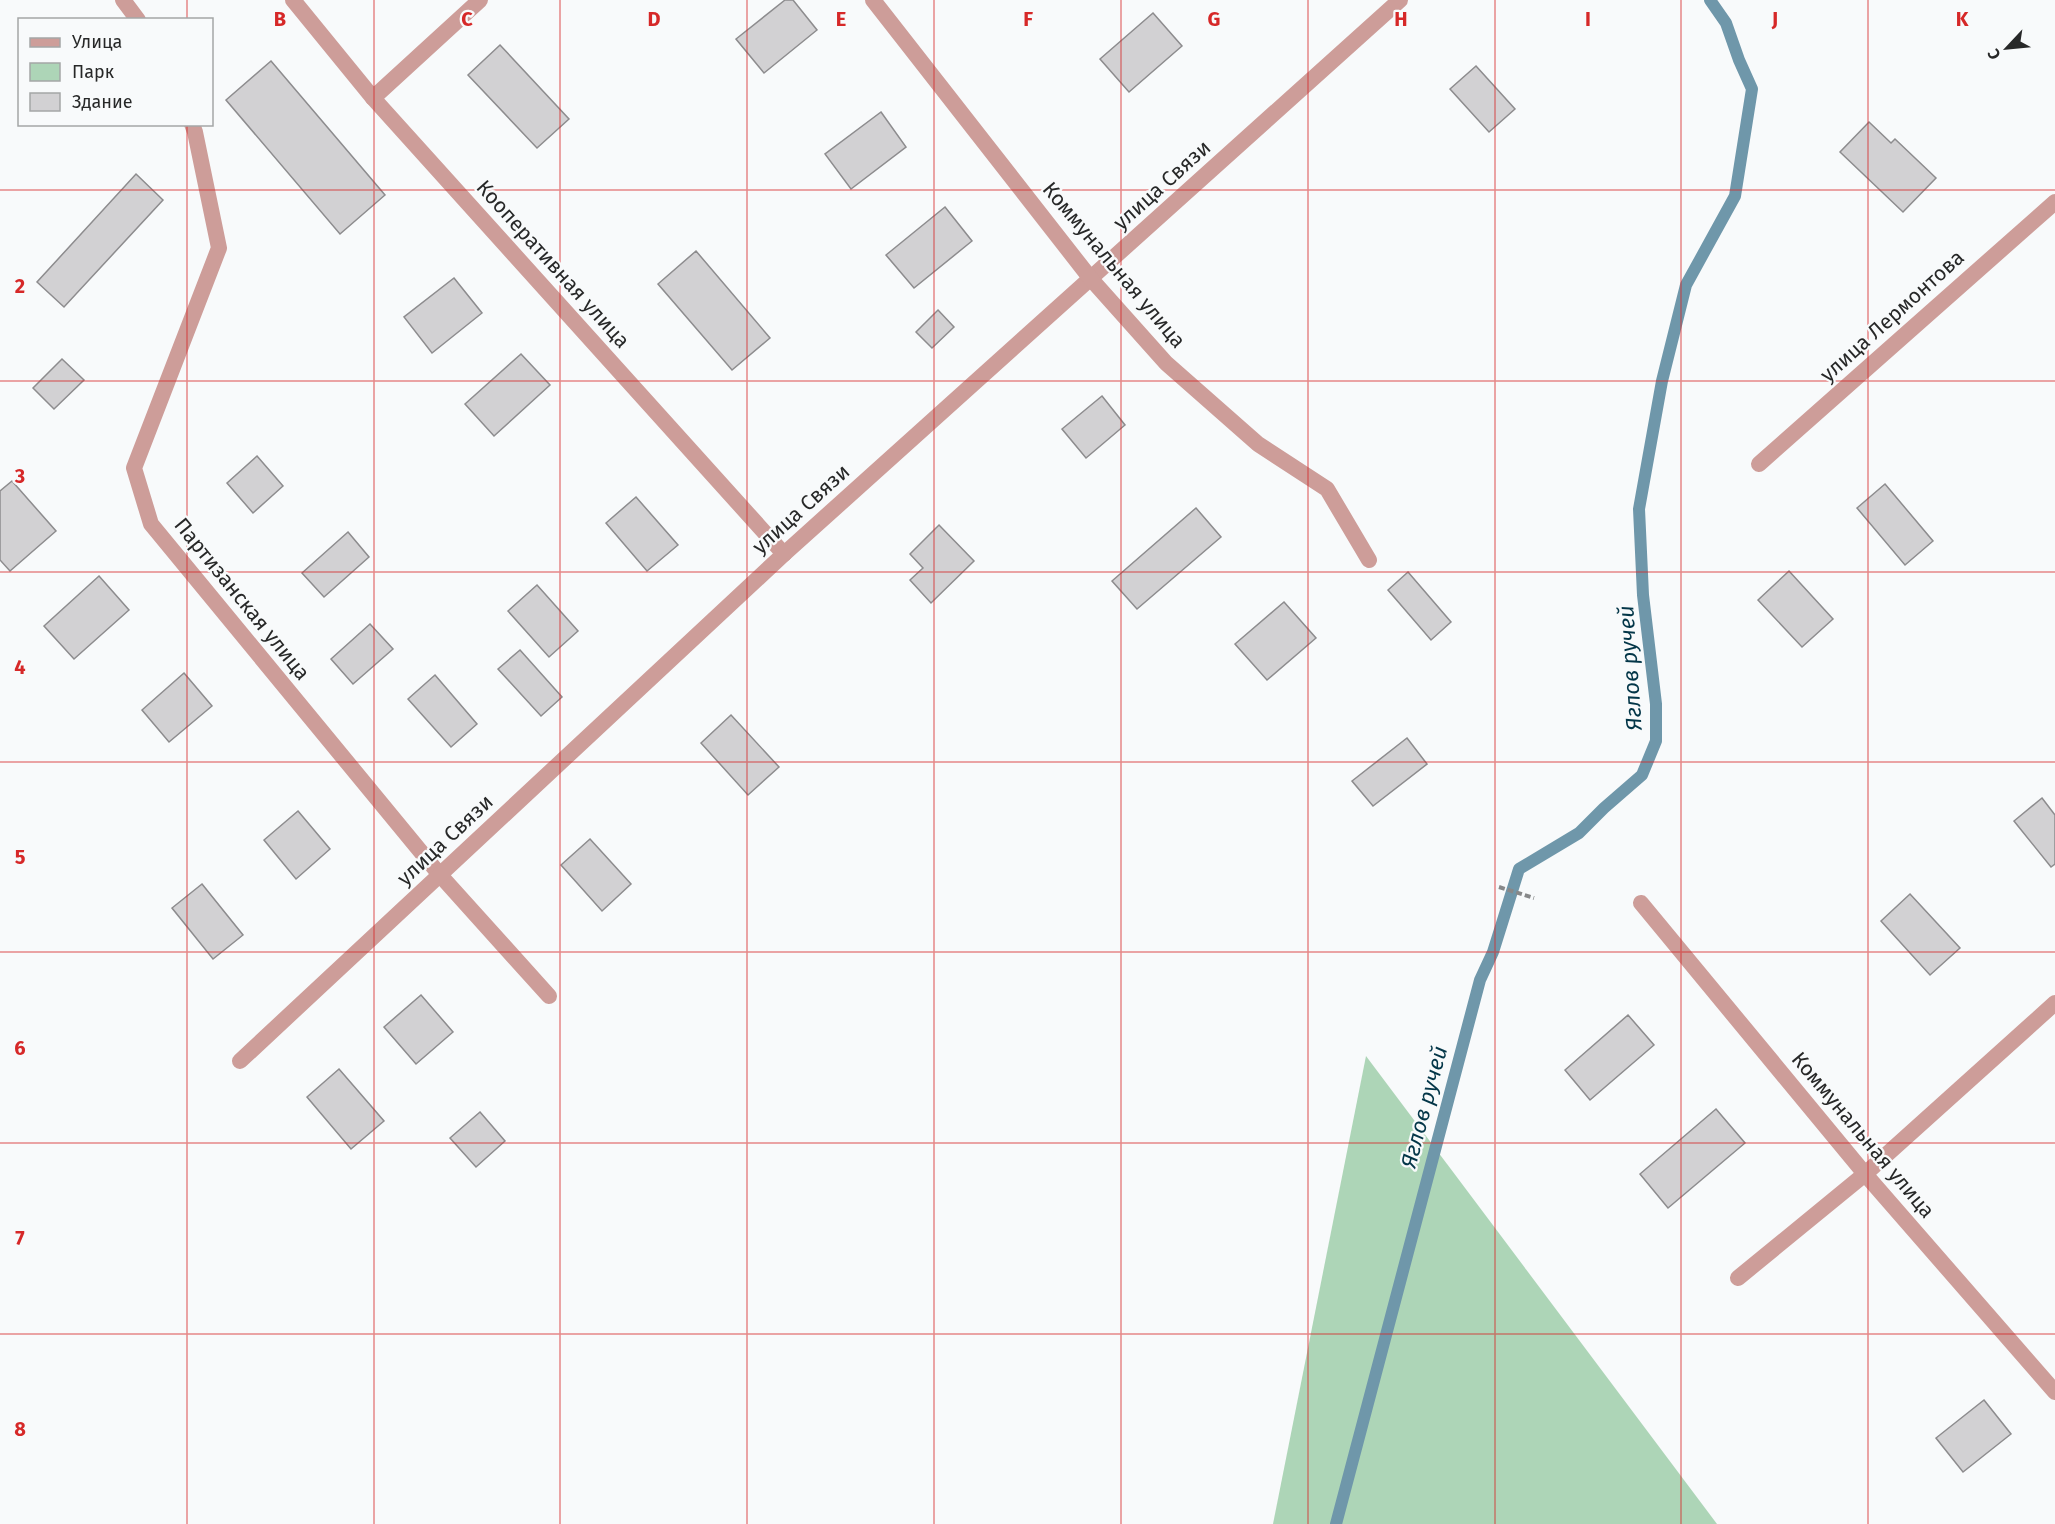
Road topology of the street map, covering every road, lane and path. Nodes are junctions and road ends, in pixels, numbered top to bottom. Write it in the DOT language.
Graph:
graph roads {
  1 [pos="123,0"];
  2 [pos="293,0"];
  3 [pos="480,0"];
  4 [pos="873,0"];
  5 [pos="1400,0"];
  6 [pos="136,18"];
  7 [pos="373,98"];
  8 [pos="193,126"];
  9 [pos="2055,202"];
  10 [pos="1091,279"];
  11 [pos="1759,464"];
  12 [pos="784,554"];
  13 [pos="1369,560"];
  14 [pos="440,875"];
  15 [pos="1499,887"];
  16 [pos="1534,898"];
  17 [pos="1641,903"];
  18 [pos="549,996"];
  19 [pos="2055,1003"];
  20 [pos="240,1061"];
  21 [pos="1865,1174"];
  22 [pos="1738,1278"];
  23 [pos="2055,1392"];
  1 -- 6 [label="street"];
  2 -- 7 [label="street, Кооперативная улица"];
  3 -- 7 [label="street"];
  4 -- 10 [label="street, Коммунальная улица"];
  5 -- 10 [label="street, улица Связи"];
  7 -- 12 [label="street, Кооперативная улица"];
  8 -- 14 [label="street, Партизанская улица"];
  9 -- 11 [label="street, улица Лермонтова"];
  10 -- 12 [label="street, улица Связи"];
  10 -- 13 [label="street, Коммунальная улица"];
  12 -- 14 [label="street, улица Связи"];
  14 -- 18 [label="street, Партизанская улица"];
  14 -- 20 [label="street, улица Связи"];
  15 -- 16 [label="path"];
  17 -- 21 [label="street, Коммунальная улица"];
  19 -- 21 [label="street"];
  21 -- 22 [label="street"];
  21 -- 23 [label="street, Коммунальная улица"];
}
